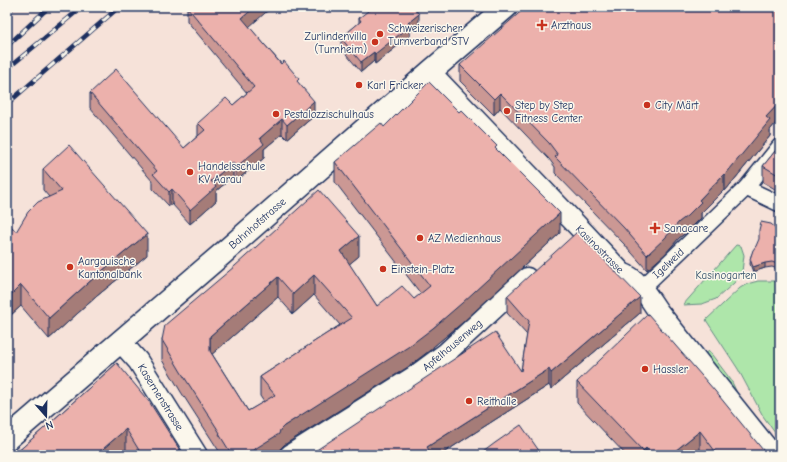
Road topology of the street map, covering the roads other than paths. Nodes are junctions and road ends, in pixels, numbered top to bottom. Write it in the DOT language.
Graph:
graph roads {
  1 [pos="506,7"];
  2 [pos="430,72"];
  3 [pos="780,146"];
  4 [pos="746,188"];
  5 [pos="780,204"];
  6 [pos="537,269"];
  7 [pos="642,288"];
  8 [pos="120,341"];
  9 [pos="7,439"];
  10 [pos="197,455"];
  11 [pos="290,455"];
  12 [pos="773,455"];
  1 -- 2 [label="main road, Bahnhofstrasse"];
  2 -- 7 [label="street, Kasinostrasse"];
  2 -- 8 [label="main road, Bahnhofstrasse"];
  3 -- 4 [label="street, Igelweid"];
  4 -- 5 [label="street"];
  4 -- 7 [label="street, Igelweid"];
  6 -- 11 [label="street, Apfelhausenweg"];
  7 -- 12 [label="street, Kasinostrasse"];
  8 -- 9 [label="main road, Bahnhofstrasse"];
  8 -- 10 [label="street, Kasernenstrasse"];
}
